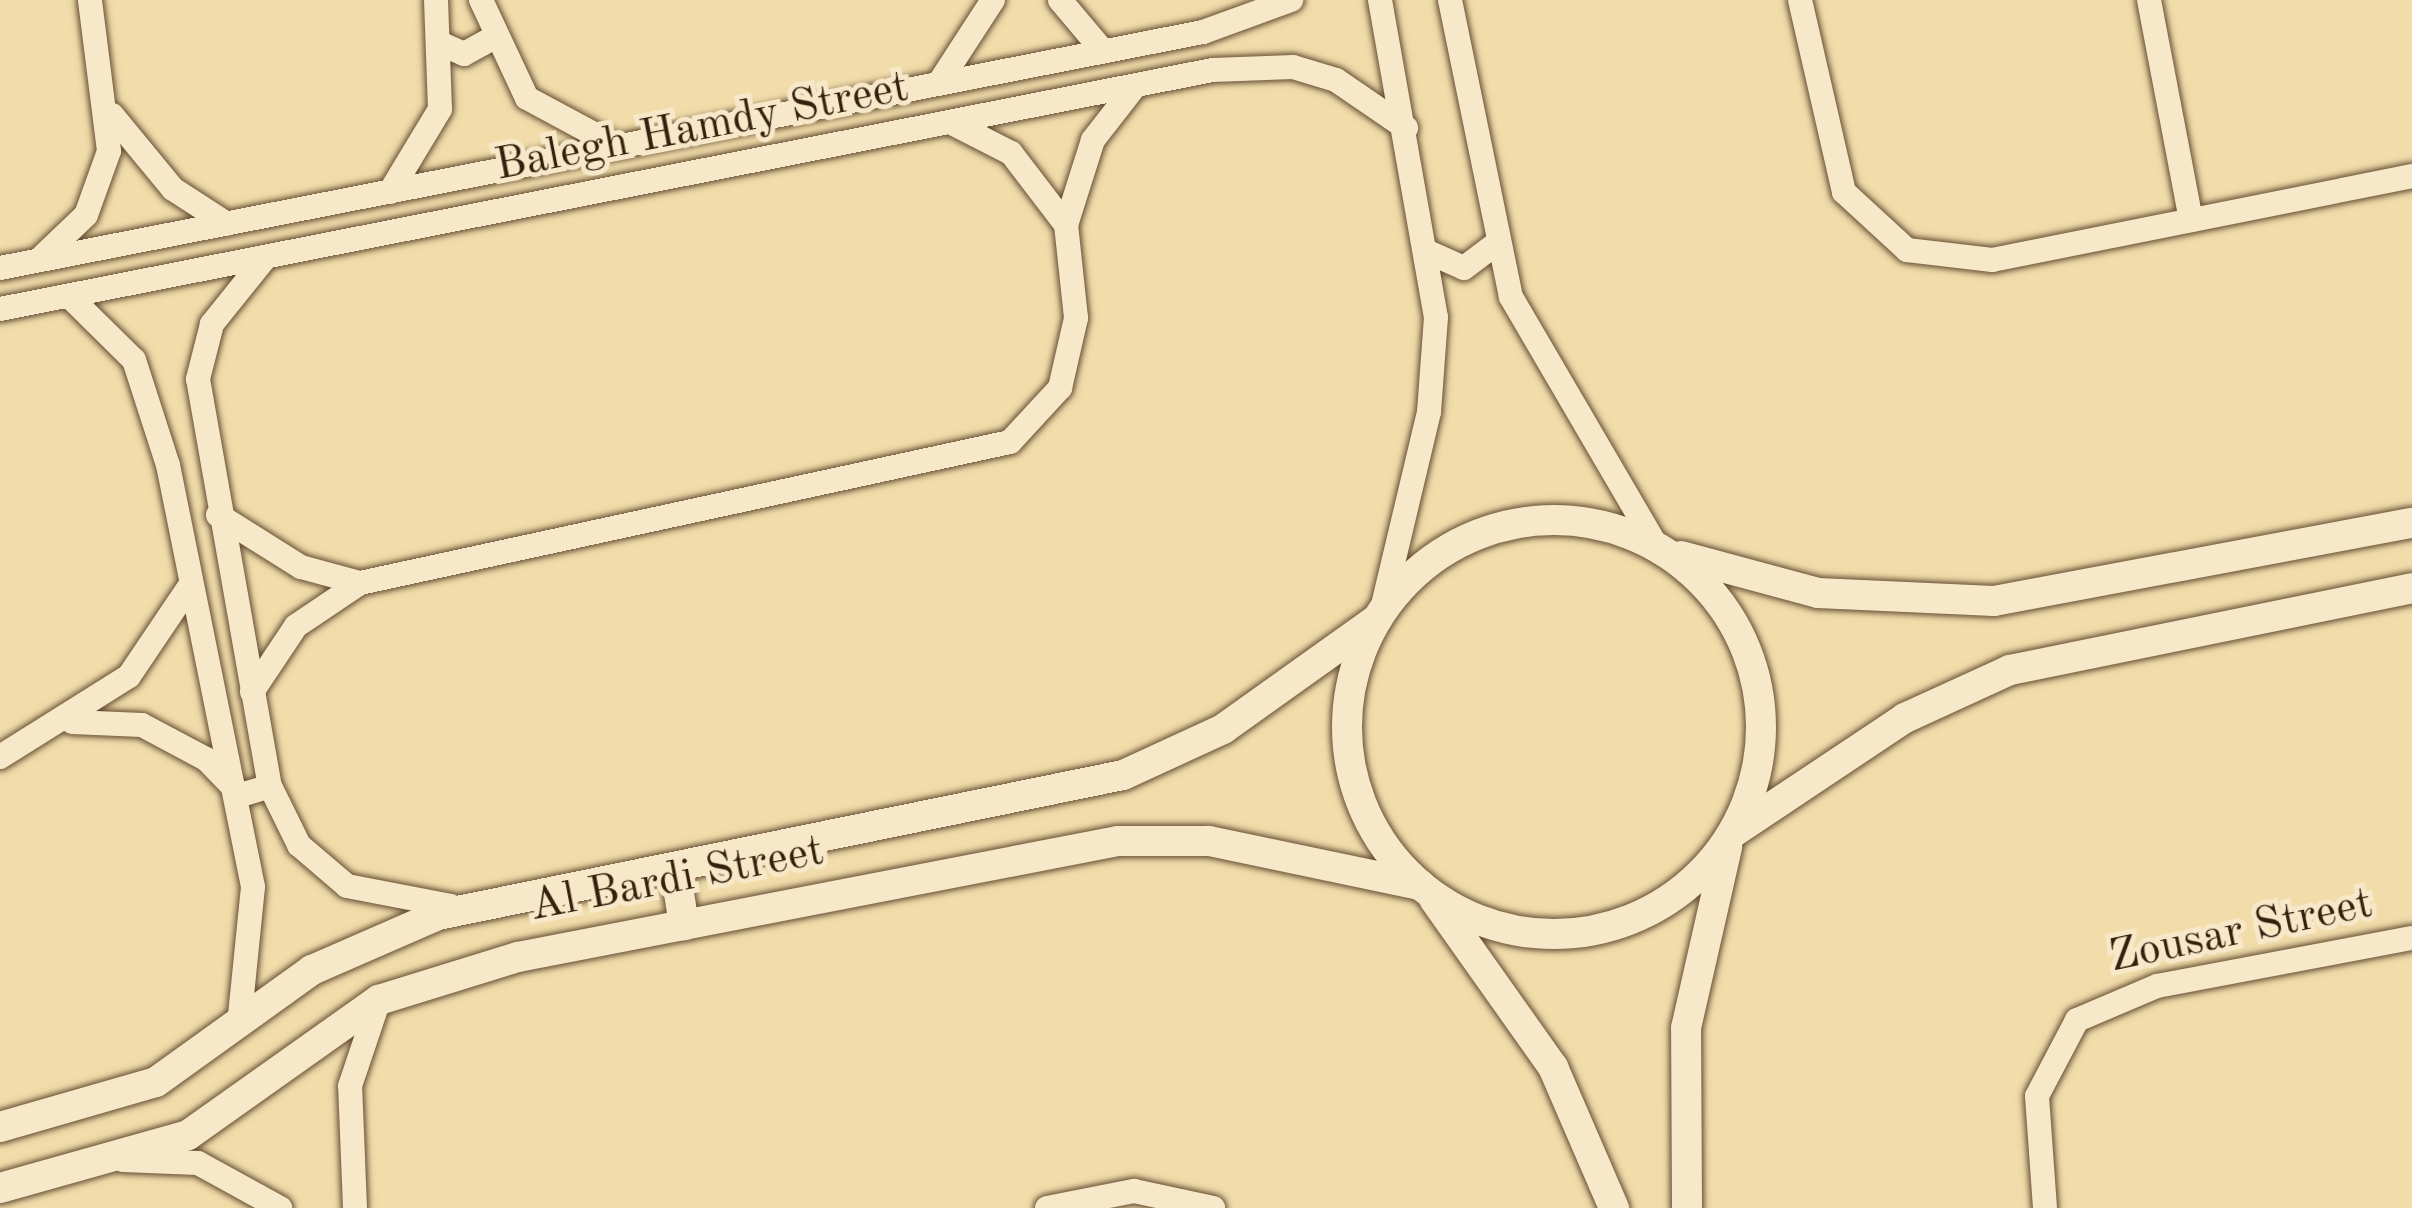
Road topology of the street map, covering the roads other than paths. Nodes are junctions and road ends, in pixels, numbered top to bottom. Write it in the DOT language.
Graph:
graph roads {
  1 [pos="90,0"];
  2 [pos="436,0"];
  3 [pos="482,0"];
  4 [pos="993,0"];
  5 [pos="1060,0"];
  6 [pos="1292,0"];
  7 [pos="1381,0"];
  8 [pos="1450,0"];
  9 [pos="1800,0"];
  10 [pos="2150,0"];
  11 [pos="1203,32"];
  12 [pos="490,39"];
  13 [pos="444,45"];
  14 [pos="1103,51"];
  15 [pos="1213,70"];
  16 [pos="939,83"];
  17 [pos="1137,85"];
  18 [pos="112,115"];
  19 [pos="950,122"];
  20 [pos="1406,128"];
  21 [pos="701,131"];
  22 [pos="619,147"];
  23 [pos="710,170"];
  24 [pos="2412,176"];
  25 [pos="390,191"];
  26 [pos="2192,220"];
  27 [pos="227,224"];
  28 [pos="1066,225"];
  29 [pos="1496,244"];
  30 [pos="1428,252"];
  31 [pos="266,257"];
  32 [pos="36,261"];
  33 [pos="0,268"];
  34 [pos="69,296"];
  35 [pos="0,309"];
  36 [pos="207,459"];
  37 [pos="168,465"];
  38 [pos="218,515"];
  39 [pos="2412,523"];
  40 [pos="1662,550"];
  41 [pos="361,583"];
  42 [pos="191,584"];
  43 [pos="2412,588"];
  44 [pos="1379,616"];
  45 [pos="252,692"];
  46 [pos="70,722"];
  47 [pos="0,757"];
  48 [pos="231,785"];
  49 [pos="270,786"];
  50 [pos="1731,836"];
  51 [pos="675,868"];
  52 [pos="1426,890"];
  53 [pos="477,906"];
  54 [pos="684,925"];
  55 [pos="2412,938"];
  56 [pos="379,1000"];
  57 [pos="239,1025"];
  58 [pos="0,1127"];
  59 [pos="123,1160"];
  60 [pos="0,1188"];
  61 [pos="280,1208"];
  62 [pos="355,1208"];
  63 [pos="1047,1208"];
  64 [pos="1213,1208"];
  65 [pos="1614,1208"];
  66 [pos="1687,1208"];
  67 [pos="2045,1208"];
  1 -- 18 [label="street"];
  2 -- 13 [label="street"];
  3 -- 12 [label="street"];
  4 -- 16 [label="street"];
  5 -- 14 [label="street"];
  6 -- 11 [label="street, Balegh Hamdy Street"];
  7 -- 20 [label="street"];
  8 -- 29 [label="street"];
  9 -- 26 [label="street"];
  10 -- 26 [label="street"];
  11 -- 14 [label="street, Balegh Hamdy Street"];
  11 -- 15 [label="street"];
  12 -- 13 [label="street"];
  12 -- 22 [label="street"];
  13 -- 25 [label="street"];
  14 -- 16 [label="street, Balegh Hamdy Street"];
  15 -- 17 [label="street, Balegh Hamdy Street"];
  15 -- 20 [label="street, Balegh Hamdy Street"];
  16 -- 21 [label="street, Balegh Hamdy Street"];
  17 -- 19 [label="street, Balegh Hamdy Street"];
  17 -- 28 [label="street"];
  18 -- 27 [label="street"];
  18 -- 32 [label="street"];
  19 -- 23 [label="street, Balegh Hamdy Street"];
  19 -- 28 [label="street"];
  20 -- 30 [label="street"];
  21 -- 22 [label="street, Balegh Hamdy Street"];
  21 -- 23 [label="street"];
  22 -- 25 [label="street, Balegh Hamdy Street"];
  23 -- 31 [label="street, Balegh Hamdy Street"];
  24 -- 26 [label="street"];
  25 -- 27 [label="street, Balegh Hamdy Street"];
  27 -- 32 [label="street, Balegh Hamdy Street"];
  28 -- 41 [label="street"];
  29 -- 30 [label="street"];
  29 -- 40 [label="street"];
  30 -- 44 [label="street"];
  31 -- 34 [label="street, Balegh Hamdy Street"];
  31 -- 36 [label="street"];
  32 -- 33 [label="street, Balegh Hamdy Street"];
  34 -- 35 [label="street, Balegh Hamdy Street"];
  34 -- 37 [label="street"];
  36 -- 37 [label="street"];
  36 -- 38 [label="street"];
  37 -- 42 [label="street"];
  38 -- 41 [label="street"];
  38 -- 45 [label="street"];
  39 -- 40 [label="street"];
  40 -- 44 [label="street"];
  40 -- 50 [label="street"];
  41 -- 45 [label="street"];
  42 -- 46 [label="street"];
  42 -- 48 [label="street"];
  43 -- 50 [label="street"];
  44 -- 51 [label="street, Al Bardi Street"];
  44 -- 52 [label="street"];
  45 -- 49 [label="street"];
  46 -- 47 [label="street"];
  46 -- 48 [label="street"];
  48 -- 49 [label="street"];
  48 -- 57 [label="street"];
  49 -- 53 [label="street"];
  50 -- 52 [label="street"];
  50 -- 66 [label="street"];
  51 -- 53 [label="street, Al Bardi Street"];
  51 -- 54 [label="street"];
  52 -- 54 [label="street, Al Bardi Street"];
  52 -- 65 [label="street"];
  53 -- 57 [label="street, Al Bardi Street"];
  54 -- 56 [label="street, Al Bardi Street"];
  55 -- 67 [label="street, Zousar Street"];
  56 -- 59 [label="street, Al Bardi Street"];
  56 -- 62 [label="street"];
  57 -- 58 [label="street, Al Bardi Street"];
  59 -- 60 [label="street, Al Bardi Street"];
  59 -- 61 [label="street"];
  63 -- 64 [label="street"];
}
